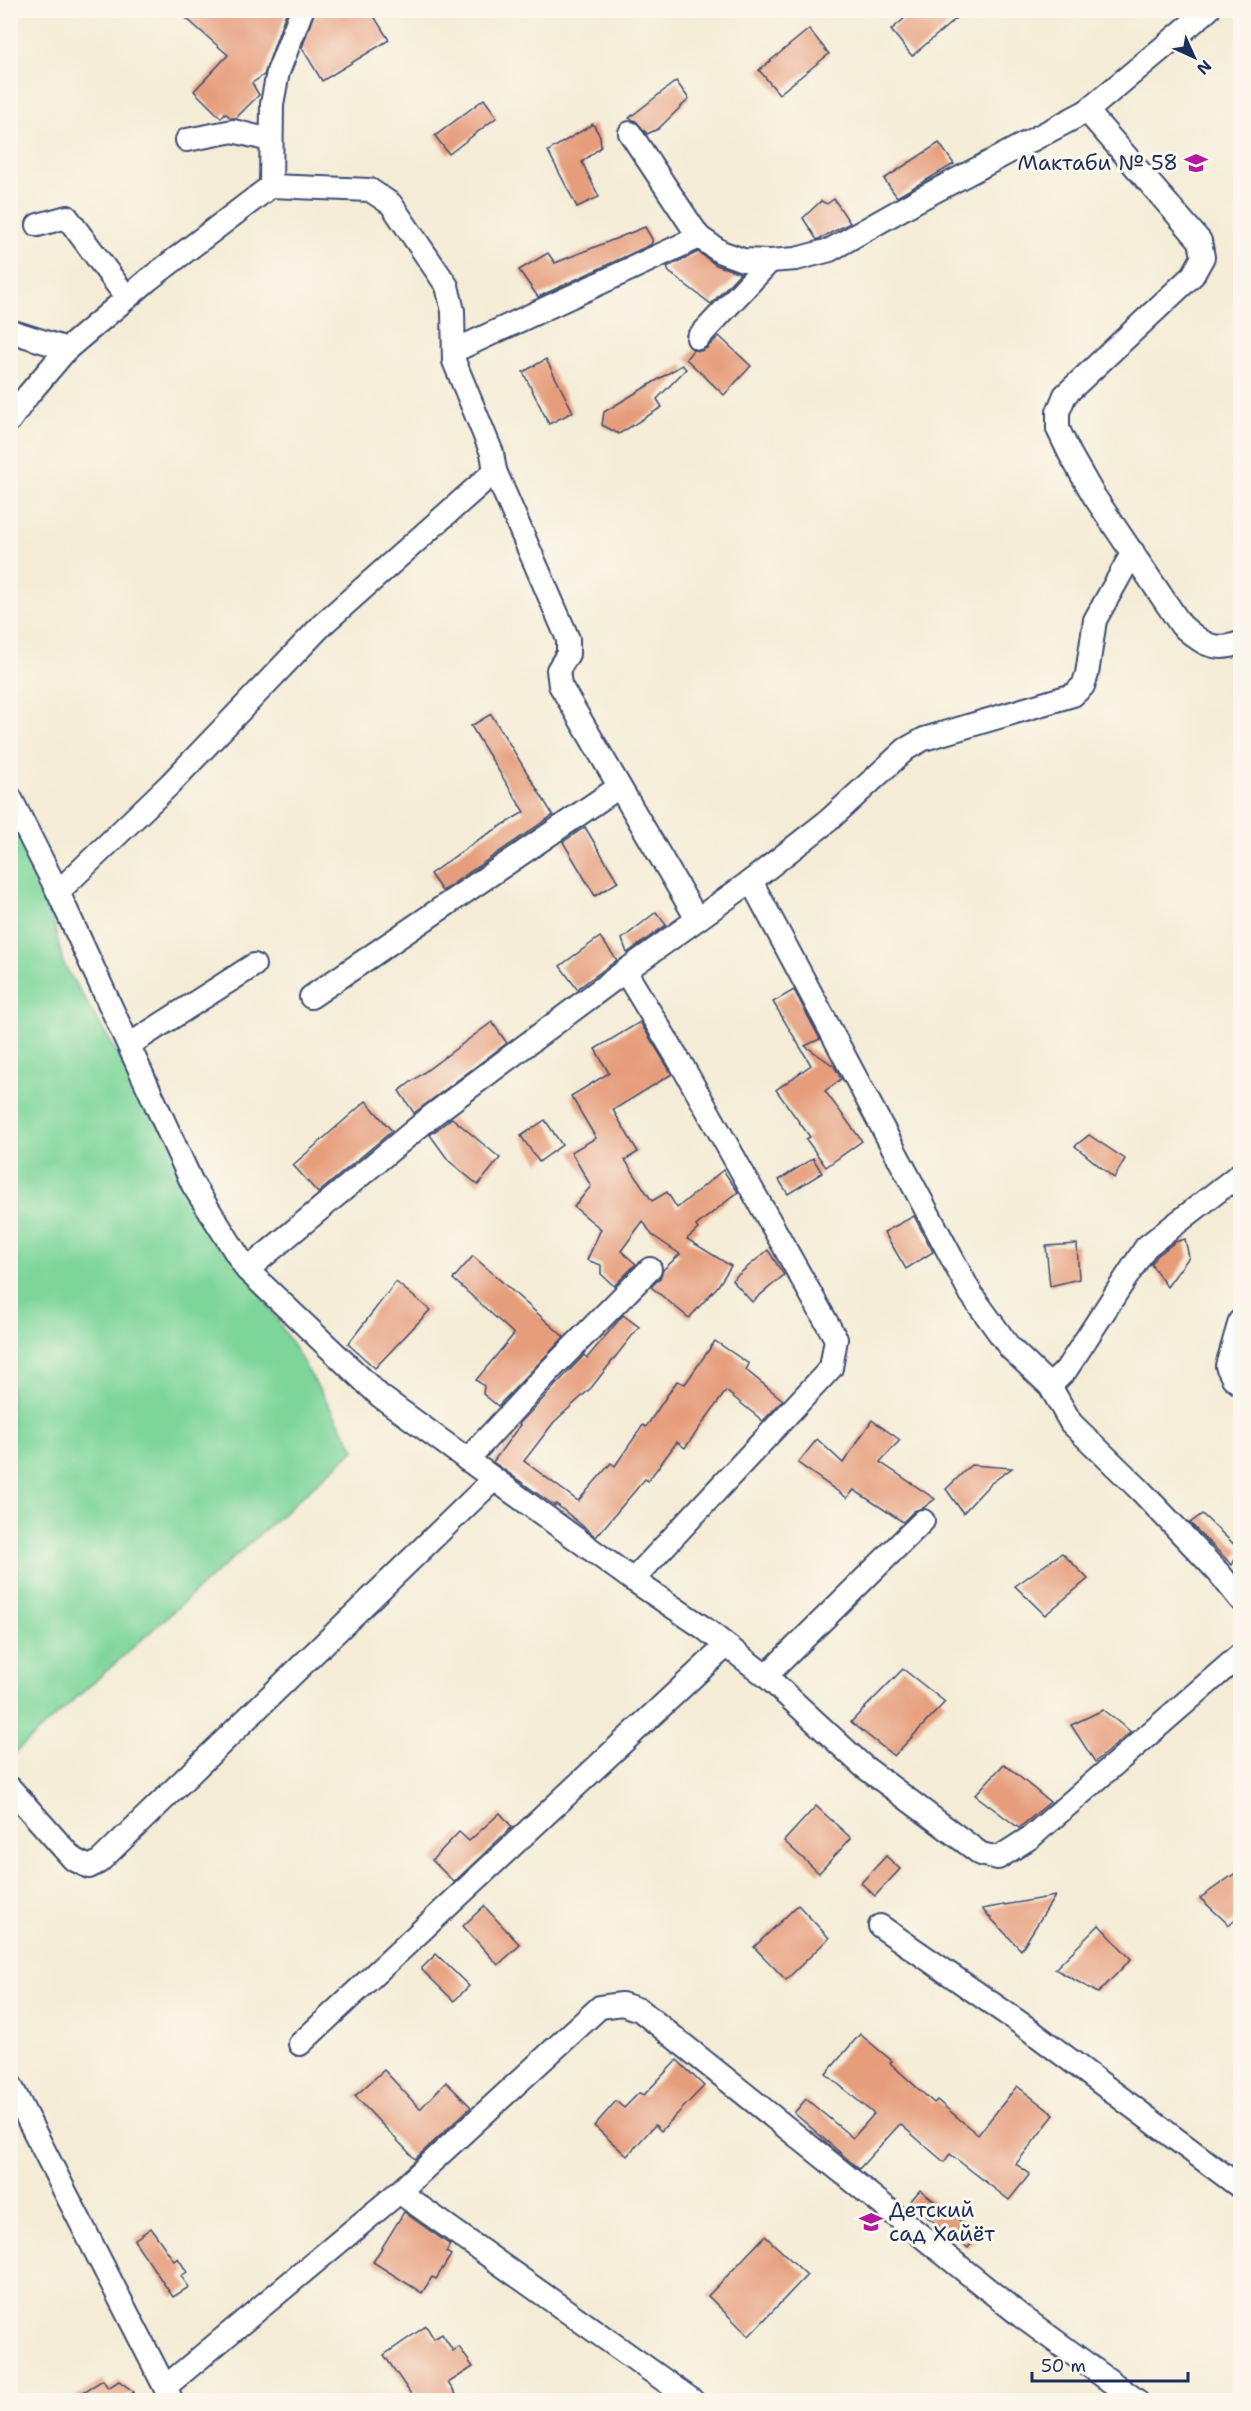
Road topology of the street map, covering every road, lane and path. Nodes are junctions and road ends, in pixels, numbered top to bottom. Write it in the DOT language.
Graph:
graph roads {
  1 [pos="302,10"];
  2 [pos="1208,10"];
  3 [pos="1087,111"];
  4 [pos="630,133"];
  5 [pos="187,140"];
  6 [pos="270,141"];
  7 [pos="271,186"];
  8 [pos="38,225"];
  9 [pos="699,237"];
  10 [pos="770,261"];
  11 [pos="127,298"];
  12 [pos="10,331"];
  13 [pos="698,338"];
  14 [pos="67,349"];
  15 [pos="454,351"];
  16 [pos="10,420"];
  17 [pos="495,471"];
  18 [pos="1133,552"];
  19 [pos="1240,643"];
  20 [pos="619,787"];
  21 [pos="10,797"];
  22 [pos="751,881"];
  23 [pos="58,892"];
  24 [pos="697,919"];
  25 [pos="254,964"];
  26 [pos="625,971"];
  27 [pos="311,997"];
  28 [pos="129,1045"];
  29 [pos="1238,1181"];
  30 [pos="650,1269"];
  31 [pos="247,1270"];
  32 [pos="1240,1321"];
  33 [pos="1240,1384"];
  34 [pos="1050,1386"];
  35 [pos="467,1460"];
  36 [pos="493,1480"];
  37 [pos="923,1521"];
  38 [pos="633,1580"];
  39 [pos="1240,1599"];
  40 [pos="726,1646"];
  41 [pos="1240,1655"];
  42 [pos="766,1676"];
  43 [pos="10,1788"];
  44 [pos="880,1926"];
  45 [pos="300,2044"];
  46 [pos="10,2085"];
  47 [pos="1240,2187"];
  48 [pos="399,2192"];
  49 [pos="168,2394"];
  50 [pos="692,2400"];
  51 [pos="1136,2400"];
  1 -- 6 [label="street"];
  2 -- 3 [label="street"];
  3 -- 10 [label="street"];
  3 -- 18 [label="street"];
  4 -- 9 [label="street"];
  5 -- 6 [label="street"];
  6 -- 7 [label="street"];
  7 -- 11 [label="street"];
  7 -- 15 [label="street"];
  8 -- 11 [label="street"];
  9 -- 10 [label="street"];
  9 -- 15 [label="street"];
  10 -- 13 [label="street"];
  11 -- 14 [label="street"];
  12 -- 14 [label="street"];
  14 -- 16 [label="street"];
  15 -- 17 [label="street"];
  17 -- 20 [label="street"];
  17 -- 23 [label="street"];
  18 -- 19 [label="street"];
  18 -- 22 [label="street"];
  20 -- 24 [label="street"];
  20 -- 27 [label="street"];
  21 -- 23 [label="street"];
  22 -- 24 [label="street"];
  22 -- 34 [label="street"];
  23 -- 28 [label="street"];
  24 -- 26 [label="street"];
  25 -- 28 [label="street"];
  26 -- 31 [label="street"];
  26 -- 38 [label="street"];
  28 -- 31 [label="street"];
  29 -- 34 [label="street"];
  30 -- 35 [label="street"];
  31 -- 35 [label="street"];
  32 -- 33 [label="street"];
  34 -- 39 [label="street"];
  35 -- 36 [label="street"];
  36 -- 38 [label="street"];
  36 -- 43 [label="street"];
  37 -- 42 [label="street"];
  38 -- 40 [label="street"];
  40 -- 42 [label="street"];
  40 -- 45 [label="street"];
  41 -- 42 [label="street"];
  44 -- 47 [label="street"];
  46 -- 49 [label="street"];
  48 -- 49 [label="street"];
  48 -- 50 [label="street"];
  48 -- 51 [label="street"];
}
